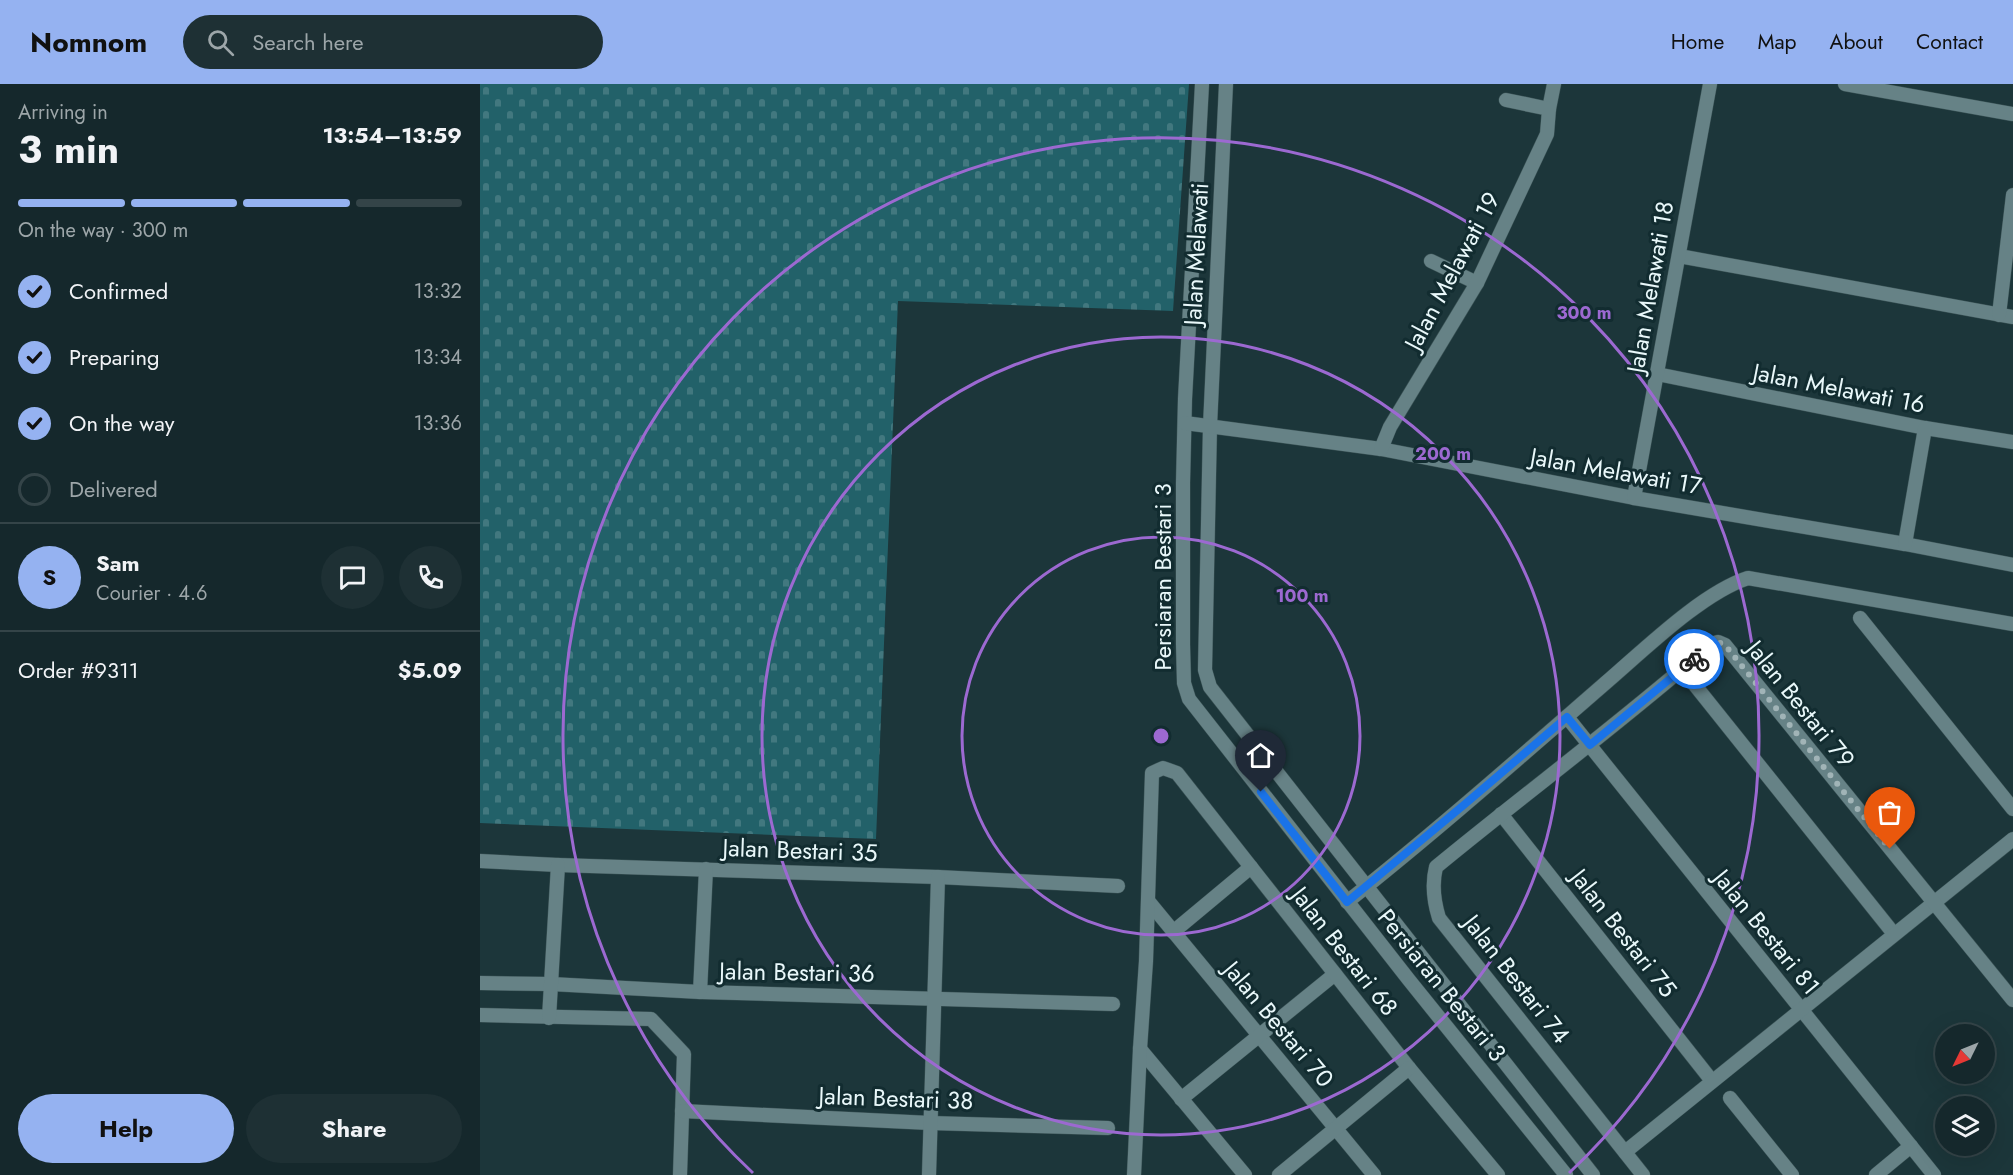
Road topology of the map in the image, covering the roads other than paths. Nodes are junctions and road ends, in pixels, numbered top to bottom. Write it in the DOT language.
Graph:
graph roads {
  1 [pos="1202,84"];
  2 [pos="1226,84"];
  3 [pos="1554,84"];
  4 [pos="1710,84"];
  5 [pos="1845,84"];
  6 [pos="1506,100"];
  7 [pos="1549,110"];
  8 [pos="2013,114"];
  9 [pos="2013,195"];
  10 [pos="1679,256"];
  11 [pos="1431,261"];
  12 [pos="1477,283"];
  13 [pos="2006,316"];
  14 [pos="1657,374"];
  15 [pos="1185,423"];
  16 [pos="1210,426"];
  17 [pos="1925,428"];
  18 [pos="2013,442"];
  19 [pos="1381,449"];
  20 [pos="1634,498"];
  21 [pos="1905,544"];
  22 [pos="2013,565"];
  23 [pos="1860,618"];
  24 [pos="2013,624"];
  25 [pos="1682,669"];
  26 [pos="1567,717"];
  27 [pos="1590,745"];
  28 [pos="2013,809"];
  29 [pos="1501,813"];
  30 [pos="2013,839"];
  31 [pos="480,861"];
  32 [pos="558,865"];
  33 [pos="1251,867"];
  34 [pos="706,869"];
  35 [pos="938,877"];
  36 [pos="1118,886"];
  37 [pos="1366,886"];
  38 [pos="1149,902"];
  39 [pos="1347,902"];
  40 [pos="1934,902"];
  41 [pos="1173,932"];
  42 [pos="1894,934"];
  43 [pos="1335,974"];
  44 [pos="480,983"];
  45 [pos="551,984"];
  46 [pos="700,992"];
  47 [pos="934,998"];
  48 [pos="2013,1000"];
  49 [pos="1113,1004"];
  50 [pos="1801,1010"];
  51 [pos="480,1015"];
  52 [pos="549,1018"];
  53 [pos="1259,1035"];
  54 [pos="1140,1049"];
  55 [pos="1409,1068"];
  56 [pos="1712,1081"];
  57 [pos="1730,1098"];
  58 [pos="1181,1099"];
  59 [pos="682,1112"];
  60 [pos="930,1123"];
  61 [pos="1108,1128"];
  62 [pos="1336,1128"];
  63 [pos="1911,1146"];
  64 [pos="1625,1152"];
  65 [pos="680,1175"];
  66 [pos="928,1175"];
  67 [pos="1134,1175"];
  68 [pos="1245,1175"];
  69 [pos="1279,1175"];
  70 [pos="1374,1175"];
  71 [pos="1498,1175"];
  72 [pos="1566,1175"];
  73 [pos="1593,1175"];
  74 [pos="1643,1175"];
  75 [pos="1792,1175"];
  76 [pos="1876,1175"];
  77 [pos="1934,1175"];
  1 -- 15 [label="street, Jalan Melawati"];
  2 -- 16 [label="street, Jalan Melawati"];
  3 -- 7 [label="street, Jalan Melawati 19"];
  4 -- 10 [label="street, Jalan Melawati 18"];
  5 -- 8 [label="street"];
  6 -- 7 [label="street"];
  7 -- 12 [label="street, Jalan Melawati 19"];
  9 -- 13 [label="street"];
  10 -- 13 [label="street"];
  10 -- 14 [label="street, Jalan Melawati 18"];
  11 -- 12 [label="street"];
  12 -- 19 [label="street, Jalan Melawati 19"];
  14 -- 17 [label="street, Jalan Melawati 16"];
  14 -- 20 [label="street, Jalan Melawati 18"];
  15 -- 16 [label="street, Jalan Melawati 17"];
  15 -- 39 [label="street, Persiaran Bestari 3"];
  16 -- 19 [label="street, Jalan Melawati 17"];
  16 -- 37 [label="street, Persiaran Bestari 3"];
  17 -- 18 [label="street, Jalan Melawati 16"];
  17 -- 21 [label="street"];
  19 -- 20 [label="street, Jalan Melawati 17"];
  20 -- 21 [label="street, Jalan Melawati 17"];
  21 -- 22 [label="street, Jalan Melawati 17"];
  23 -- 28 [label="street"];
  24 -- 26 [label="street"];
  25 -- 27 [label="street, Jalan Bestari 79"];
  25 -- 40 [label="street, Jalan Bestari 79"];
  25 -- 42 [label="street"];
  26 -- 27 [label="street, Jalan Bestari 81"];
  26 -- 37 [label="street"];
  27 -- 29 [label="street, Jalan Bestari 79"];
  27 -- 50 [label="street, Jalan Bestari 81"];
  29 -- 56 [label="street, Jalan Bestari 75"];
  29 -- 64 [label="street, Jalan Bestari 74"];
  30 -- 40 [label="street"];
  31 -- 32 [label="street, Jalan Bestari 35"];
  32 -- 34 [label="street, Jalan Bestari 35"];
  32 -- 45 [label="street"];
  33 -- 38 [label="street, Jalan Bestari 68"];
  33 -- 41 [label="street"];
  33 -- 43 [label="street, Jalan Bestari 68"];
  34 -- 35 [label="street, Jalan Bestari 35"];
  34 -- 46 [label="street"];
  35 -- 36 [label="street, Jalan Bestari 35"];
  35 -- 47 [label="street"];
  37 -- 39 [label="street"];
  37 -- 73 [label="street, Persiaran Bestari 3"];
  38 -- 41 [label="street, Jalan Bestari 70"];
  38 -- 54 [label="street"];
  39 -- 72 [label="street, Persiaran Bestari 3"];
  40 -- 42 [label="street"];
  40 -- 48 [label="street, Jalan Bestari 79"];
  41 -- 53 [label="street, Jalan Bestari 70"];
  42 -- 50 [label="street"];
  43 -- 53 [label="street"];
  43 -- 55 [label="street, Jalan Bestari 68"];
  44 -- 45 [label="street, Jalan Bestari 36"];
  45 -- 46 [label="street, Jalan Bestari 36"];
  45 -- 52 [label="street"];
  46 -- 47 [label="street, Jalan Bestari 36"];
  47 -- 49 [label="street, Jalan Bestari 36"];
  47 -- 60 [label="street"];
  50 -- 56 [label="street"];
  50 -- 63 [label="street, Jalan Bestari 81"];
  51 -- 52 [label="street"];
  52 -- 59 [label="street"];
  53 -- 58 [label="street"];
  53 -- 62 [label="street, Jalan Bestari 70"];
  54 -- 58 [label="street"];
  54 -- 67 [label="street"];
  55 -- 62 [label="street"];
  55 -- 71 [label="street, Jalan Bestari 68"];
  56 -- 64 [label="street"];
  57 -- 75 [label="street"];
  58 -- 68 [label="street"];
  59 -- 60 [label="street, Jalan Bestari 38"];
  59 -- 65 [label="street"];
  60 -- 61 [label="street, Jalan Bestari 38"];
  60 -- 66 [label="street"];
  62 -- 69 [label="street"];
  62 -- 70 [label="street, Jalan Bestari 70"];
  63 -- 76 [label="street"];
  63 -- 77 [label="street, Jalan Bestari 81"];
  64 -- 74 [label="street, Jalan Bestari 74"];
}
